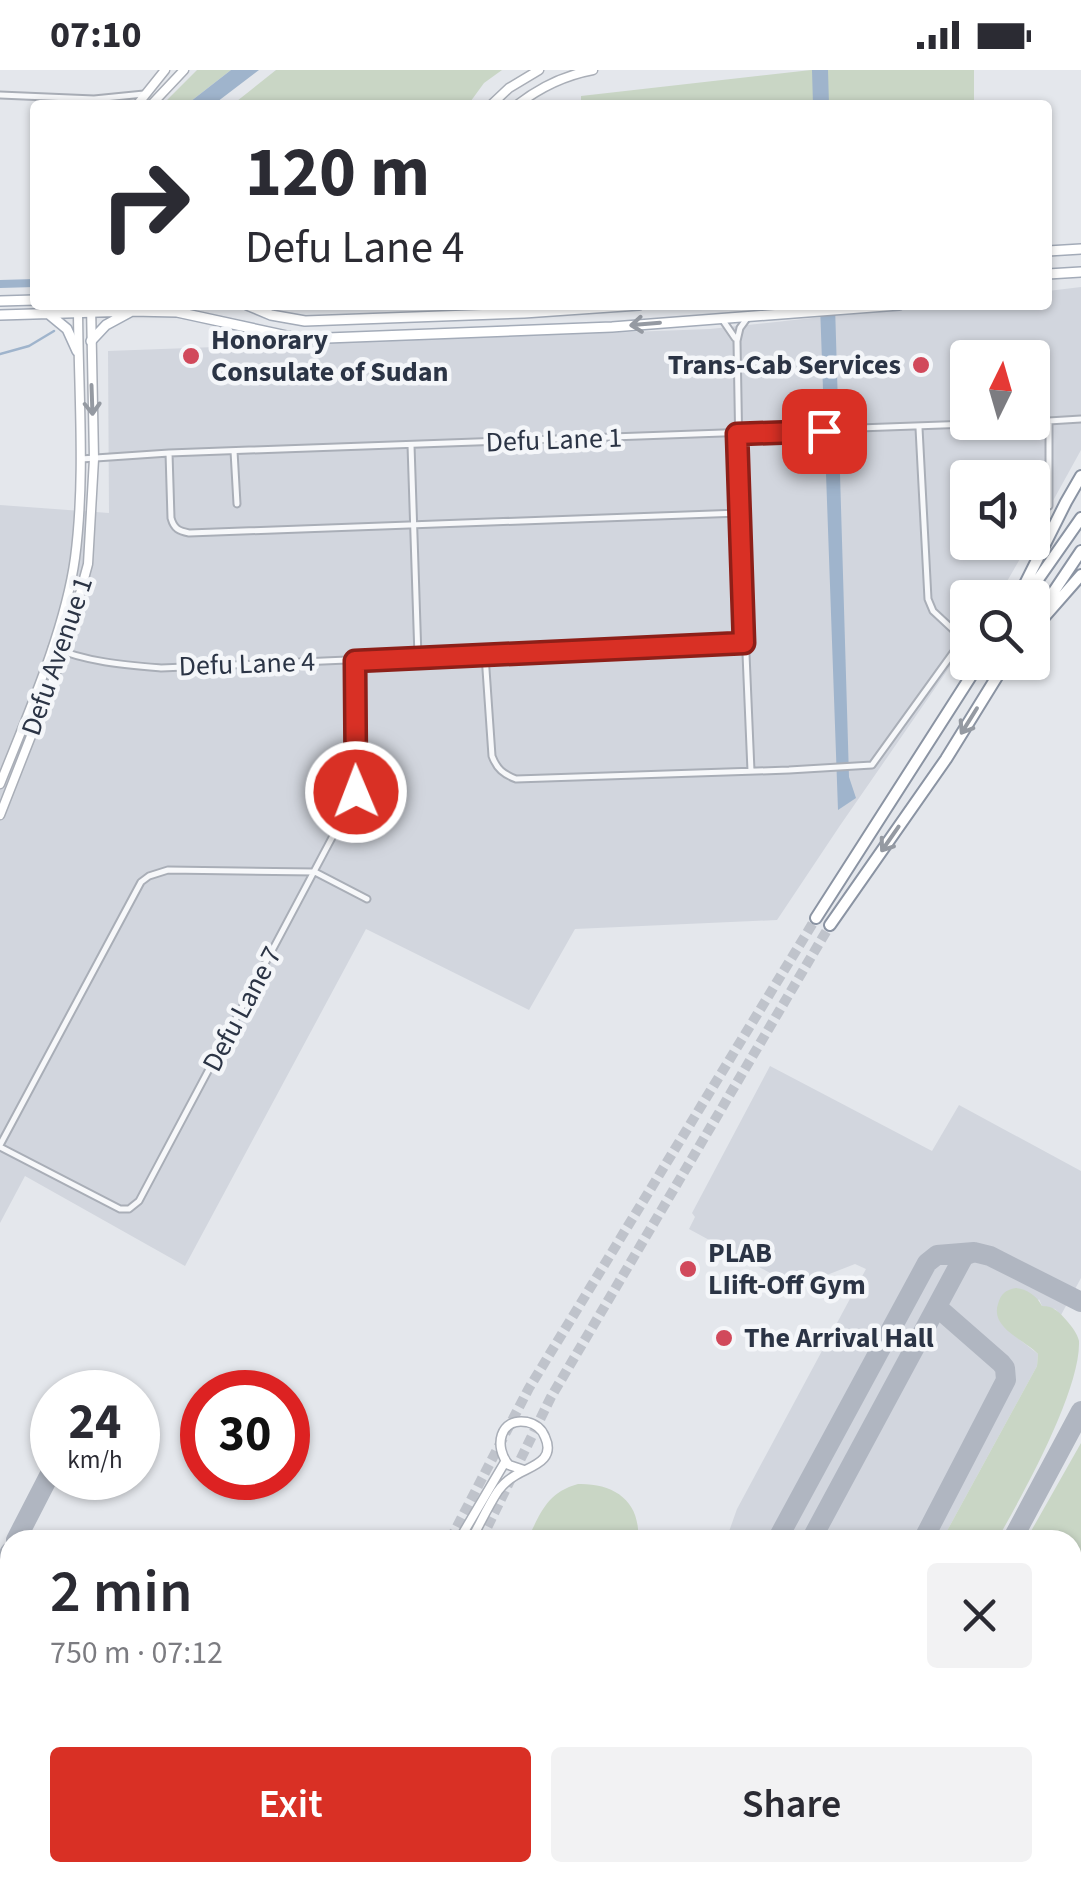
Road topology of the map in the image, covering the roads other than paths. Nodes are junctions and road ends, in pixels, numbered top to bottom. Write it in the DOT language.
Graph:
graph roads {
  1 [pos="165,70"];
  2 [pos="184,70"];
  3 [pos="539,70"];
  4 [pos="593,70"];
  5 [pos="144,94"];
  6 [pos="0,95"];
  7 [pos="94,99"];
  8 [pos="98,100"];
  9 [pos="140,100"];
  10 [pos="156,100"];
  11 [pos="496,100"];
  12 [pos="525,100"];
  13 [pos="1081,250"];
  14 [pos="1052,251"];
  15 [pos="1081,272"];
  16 [pos="1052,274"];
  17 [pos="30,300"];
  18 [pos="0,301"];
  19 [pos="72,310"];
  20 [pos="78,310"];
  21 [pos="91,310"];
  22 [pos="112,310"];
  23 [pos="259,310"];
  24 [pos="479,310"];
  25 [pos="521,310"];
  26 [pos="567,310"];
  27 [pos="844,310"];
  28 [pos="132,311"];
  29 [pos="524,313"];
  30 [pos="48,314"];
  31 [pos="0,315"];
  32 [pos="748,316"];
  33 [pos="721,318"];
  34 [pos="736,341"];
  35 [pos="91,342"];
  36 [pos="77,351"];
  37 [pos="1081,419"];
  38 [pos="1050,421"];
  39 [pos="950,426"];
  40 [pos="919,428"];
  41 [pos="737,434"];
  42 [pos="411,446"];
  43 [pos="234,451"];
  44 [pos="169,453"];
  45 [pos="94,458"];
  46 [pos="81,459"];
  47 [pos="1081,476"];
  48 [pos="237,504"];
  49 [pos="740,512"];
  50 [pos="1081,518"];
  51 [pos="414,526"];
  52 [pos="1081,552"];
  53 [pos="1081,576"];
  54 [pos="1029,580"];
  55 [pos="1034,580"];
  56 [pos="1050,599"];
  57 [pos="1050,608"];
  58 [pos="950,624"];
  59 [pos="744,643"];
  60 [pos="52,646"];
  61 [pos="64,652"];
  62 [pos="485,653"];
  63 [pos="950,656"];
  64 [pos="418,657"];
  65 [pos="355,661"];
  66 [pos="968,680"];
  67 [pos="995,680"];
  68 [pos="751,771"];
  69 [pos="0,784"];
  70 [pos="0,815"];
  71 [pos="316,872"];
  72 [pos="367,899"];
  73 [pos="816,918"];
  74 [pos="830,925"];
  75 [pos="0,1146"];
  76 [pos="505,1462"];
  77 [pos="524,1470"];
  78 [pos="464,1530"];
  79 [pos="477,1530"];
  1 -- 5 [label="main road"];
  2 -- 10 [label="main road"];
  3 -- 11 [label="main road"];
  4 -- 12 [label="main road"];
  5 -- 7 [label="street"];
  5 -- 9 [label="main road"];
  6 -- 7 [label="street"];
  7 -- 8 [label="street"];
  13 -- 14 [label="main road"];
  15 -- 16 [label="main road"];
  17 -- 18 [label="main road"];
  19 -- 30 [label="main road"];
  20 -- 36 [label="main road, Defu Avenue 1"];
  21 -- 35 [label="main road, Defu Avenue 1"];
  22 -- 28 [label="main road"];
  23 -- 24 [label="main road"];
  24 -- 29 [label="main road"];
  25 -- 29 [label="main road"];
  26 -- 29 [label="main road"];
  27 -- 32 [label="main road"];
  33 -- 28 [label="main road, one-way"];
  28 -- 35 [label="main road"];
  30 -- 31 [label="main road"];
  30 -- 36 [label="main road"];
  32 -- 33 [label="main road"];
  32 -- 34 [label="street"];
  33 -- 34 [label="street"];
  34 -- 41 [label="street"];
  35 -- 45 [label="main road, Defu Avenue 1, one-way"];
  36 -- 46 [label="main road, Defu Avenue 1"];
  37 -- 38 [label="street, Defu Lane 1"];
  39 -- 40 [label="street, Defu Lane 1"];
  40 -- 41 [label="street, Defu Lane 1"];
  40 -- 58 [label="street"];
  41 -- 42 [label="street, Defu Lane 1"];
  41 -- 49 [label="street"];
  42 -- 43 [label="street, Defu Lane 1"];
  42 -- 51 [label="street"];
  43 -- 44 [label="street, Defu Lane 1"];
  43 -- 48 [label="street"];
  44 -- 45 [label="street, Defu Lane 1"];
  44 -- 51 [label="street"];
  45 -- 46 [label="street, Defu Lane 1"];
  45 -- 61 [label="main road, Defu Avenue 1"];
  46 -- 60 [label="main road, Defu Avenue 1"];
  47 -- 54 [label="highway"];
  49 -- 51 [label="street"];
  49 -- 59 [label="street"];
  50 -- 55 [label="highway"];
  51 -- 64 [label="street"];
  52 -- 56 [label="highway"];
  53 -- 57 [label="highway"];
  59 -- 62 [label="street, Defu Lane 4"];
  59 -- 68 [label="street"];
  60 -- 61 [label="street, Defu Lane 4"];
  60 -- 69 [label="main road, Defu Avenue 1"];
  61 -- 65 [label="street, Defu Lane 4"];
  61 -- 70 [label="main road, Defu Avenue 1"];
  62 -- 64 [label="street, Defu Lane 4"];
  62 -- 68 [label="street"];
  63 -- 68 [label="street"];
  64 -- 65 [label="street, Defu Lane 4"];
  65 -- 71 [label="street, Defu Lane 7"];
  66 -- 73 [label="highway"];
  67 -- 74 [label="highway, one-way"];
  71 -- 72 [label="street"];
  71 -- 75 [label="street"];
  71 -- 75 [label="street, Defu Lane 7"];
  76 -- 77 [label="main road"];
  76 -- 77 [label="main road"];
  76 -- 78 [label="main road"];
  77 -- 79 [label="main road"];
}
